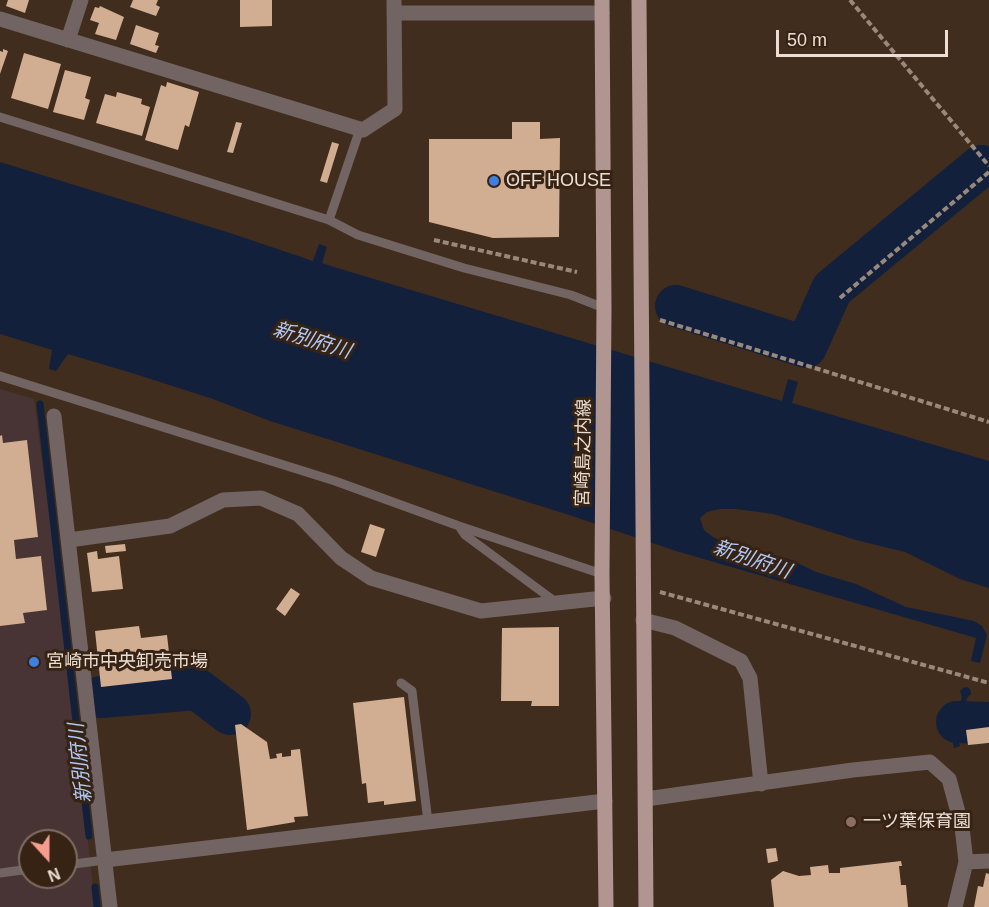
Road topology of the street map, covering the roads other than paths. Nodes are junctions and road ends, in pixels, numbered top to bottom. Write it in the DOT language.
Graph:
graph roads {
  1 [pos="81,0"];
  2 [pos="639,0"];
  3 [pos="394,6"];
  4 [pos="602,7"];
  5 [pos="0,19"];
  6 [pos="68,40"];
  7 [pos="0,117"];
  8 [pos="360,129"];
  9 [pos="330,220"];
  10 [pos="604,308"];
  11 [pos="0,376"];
  12 [pos="54,416"];
  13 [pos="459,526"];
  14 [pos="69,540"];
  15 [pos="602,574"];
  16 [pos="604,598"];
  17 [pos="557,603"];
  18 [pos="643,620"];
  19 [pos="401,683"];
  20 [pos="761,784"];
  21 [pos="646,799"];
  22 [pos="605,801"];
  23 [pos="428,822"];
  24 [pos="105,860"];
  25 [pos="989,861"];
  26 [pos="966,862"];
  27 [pos="78,863"];
  28 [pos="18,871"];
  29 [pos="0,873"];
  30 [pos="110,907"];
  31 [pos="606,907"];
  32 [pos="646,907"];
  33 [pos="956,907"];
  1 -- 6 [label="street"];
  2 -- 18 [label="main road"];
  3 -- 4 [label="street"];
  3 -- 8 [label="street"];
  4 -- 10 [label="main road, 宮崎島之内線"];
  5 -- 6 [label="street"];
  6 -- 8 [label="street"];
  7 -- 9 [label="lane"];
  8 -- 9 [label="lane"];
  9 -- 10 [label="lane"];
  10 -- 15 [label="main road, 宮崎島之内線"];
  11 -- 13 [label="lane"];
  12 -- 14 [label="street"];
  13 -- 15 [label="lane"];
  13 -- 17 [label="lane"];
  14 -- 17 [label="street"];
  14 -- 24 [label="street"];
  15 -- 16 [label="main road, 宮崎島之内線"];
  16 -- 17 [label="street"];
  16 -- 22 [label="main road, 宮崎島之内線"];
  18 -- 20 [label="street"];
  18 -- 21 [label="main road"];
  19 -- 23 [label="lane"];
  20 -- 21 [label="street"];
  20 -- 26 [label="street"];
  21 -- 32 [label="main road"];
  22 -- 23 [label="street"];
  22 -- 31 [label="main road, 宮崎島之内線"];
  23 -- 24 [label="street"];
  24 -- 27 [label="lane"];
  24 -- 30 [label="street"];
  25 -- 26 [label="street"];
  26 -- 33 [label="street"];
  28 -- 29 [label="lane"];
}
